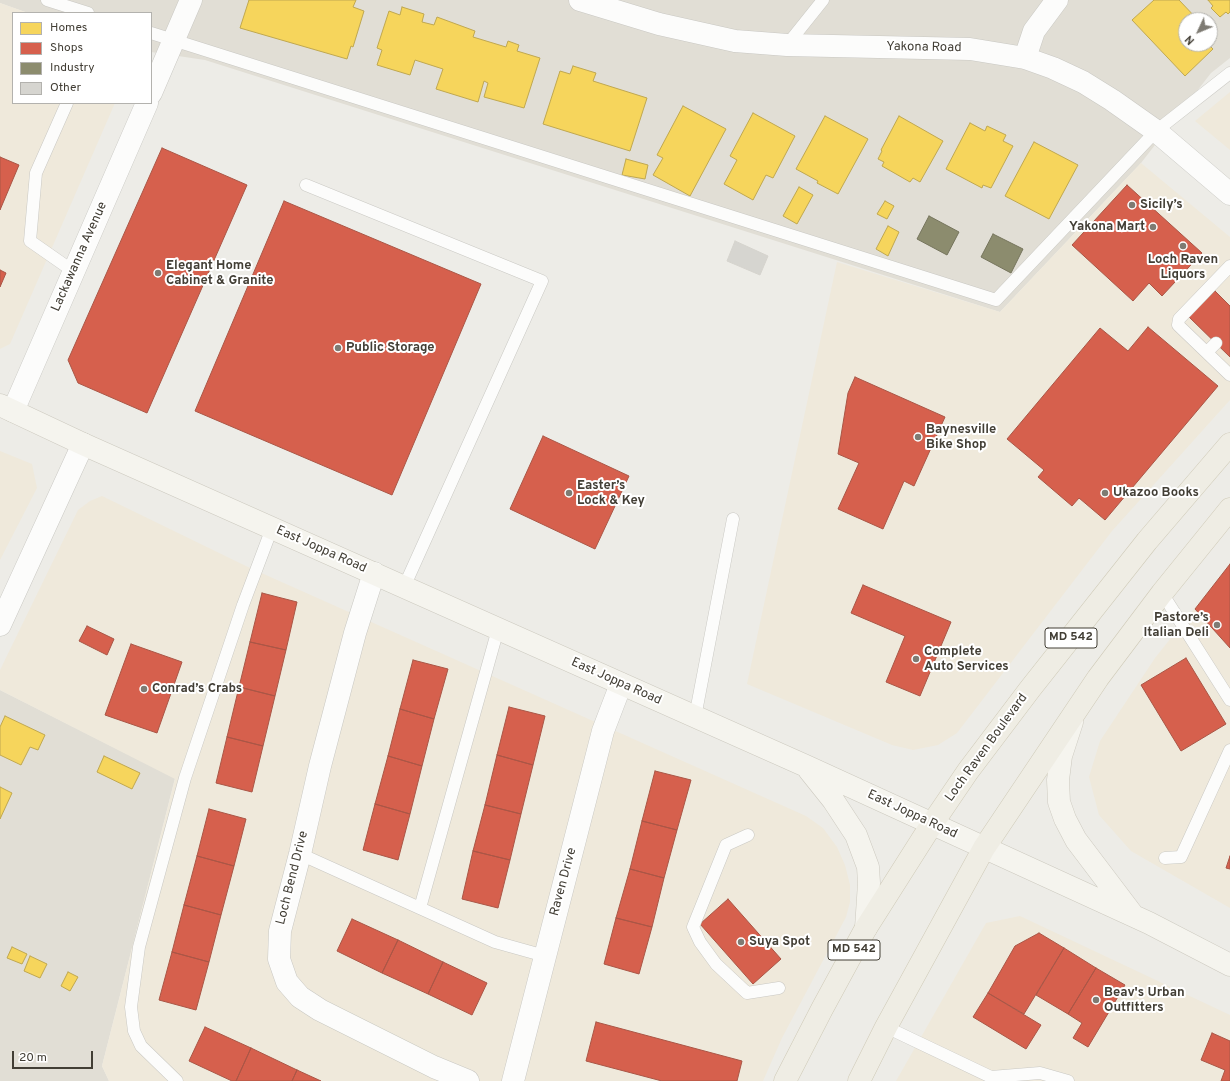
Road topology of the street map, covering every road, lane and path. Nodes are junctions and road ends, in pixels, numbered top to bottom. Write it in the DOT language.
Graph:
graph roads {
  1 [pos="47,0"];
  2 [pos="191,0"];
  3 [pos="580,0"];
  4 [pos="823,0"];
  5 [pos="1057,0"];
  6 [pos="604,3"];
  7 [pos="85,12"];
  8 [pos="152,33"];
  9 [pos="174,40"];
  10 [pos="787,45"];
  11 [pos="1025,58"];
  12 [pos="1230,73"];
  13 [pos="152,89"];
  14 [pos="67,104"];
  15 [pos="145,104"];
  16 [pos="1156,131"];
  17 [pos="306,185"];
  18 [pos="1230,194"];
  19 [pos="1230,267"];
  20 [pos="73,271"];
  21 [pos="1216,343"];
  22 [pos="1207,352"];
  23 [pos="1230,375"];
  24 [pos="6,408"];
  25 [pos="83,444"];
  26 [pos="1230,444"];
  27 [pos="1230,509"];
  28 [pos="733,519"];
  29 [pos="272,528"];
  30 [pos="374,573"];
  31 [pos="404,587"];
  32 [pos="1162,593"];
  33 [pos="0,626"];
  34 [pos="498,629"];
  35 [pos="621,684"];
  36 [pos="1230,700"];
  37 [pos="1076,708"];
  38 [pos="695,716"];
  39 [pos="1230,750"];
  40 [pos="806,766"];
  41 [pos="932,824"];
  42 [pos="748,835"];
  43 [pos="984,848"];
  44 [pos="300,854"];
  45 [pos="1165,858"];
  46 [pos="420,908"];
  47 [pos="1134,916"];
  48 [pos="866,928"];
  49 [pos="545,956"];
  50 [pos="1230,965"];
  51 [pos="779,988"];
  52 [pos="886,1027"];
  53 [pos="177,1081"];
  54 [pos="468,1081"];
  55 [pos="513,1081"];
  56 [pos="785,1081"];
  57 [pos="859,1081"];
  58 [pos="1068,1081"];
  1 -- 7 [label="lane"];
  2 -- 9 [label="street, Lackawanna Avenue"];
  3 -- 6 [label="street, Yakona Road"];
  4 -- 10 [label="lane"];
  5 -- 11 [label="street"];
  6 -- 10 [label="street, Yakona Road"];
  8 -- 9 [label="lane"];
  9 -- 13 [label="street, Lackawanna Avenue"];
  9 -- 16 [label="lane"];
  10 -- 11 [label="street, Yakona Road"];
  11 -- 16 [label="street, Yakona Road"];
  12 -- 16 [label="lane"];
  14 -- 20 [label="lane"];
  15 -- 20 [label="street, Lackawanna Avenue"];
  16 -- 18 [label="street, Yakona Road"];
  17 -- 31 [label="lane"];
  19 -- 22 [label="lane"];
  20 -- 24 [label="street, Lackawanna Avenue"];
  21 -- 22 [label="lane"];
  22 -- 23 [label="lane"];
  24 -- 25 [label="main road, East Joppa Road"];
  25 -- 29 [label="main road, East Joppa Road"];
  25 -- 33 [label="street"];
  26 -- 41 [label="main road, Loch Raven Boulevard / MD 542"];
  27 -- 32 [label="main road, MD 542"];
  28 -- 38 [label="lane"];
  29 -- 30 [label="main road, East Joppa Road"];
  29 -- 53 [label="lane"];
  30 -- 31 [label="main road, East Joppa Road"];
  30 -- 44 [label="street, Loch Bend Drive"];
  31 -- 34 [label="main road, East Joppa Road"];
  32 -- 36 [label="lane"];
  32 -- 37 [label="main road, MD 542"];
  34 -- 35 [label="main road, East Joppa Road"];
  34 -- 46 [label="lane"];
  35 -- 38 [label="main road, East Joppa Road"];
  35 -- 49 [label="street, Raven Drive"];
  37 -- 43 [label="main road, MD 542"];
  37 -- 47 [label="main road"];
  38 -- 40 [label="main road, East Joppa Road"];
  39 -- 45 [label="lane"];
  40 -- 41 [label="main road, East Joppa Road"];
  40 -- 48 [label="main road"];
  41 -- 43 [label="main road, East Joppa Road"];
  41 -- 48 [label="main road, Loch Raven Boulevard / MD 542"];
  42 -- 51 [label="lane"];
  43 -- 47 [label="main road, East Joppa Road"];
  43 -- 52 [label="main road, MD 542"];
  44 -- 46 [label="lane"];
  44 -- 54 [label="street, Loch Bend Drive"];
  46 -- 49 [label="lane"];
  47 -- 50 [label="main road, East Joppa Road"];
  48 -- 56 [label="main road, Loch Raven Boulevard / MD 542"];
  49 -- 55 [label="street, Raven Drive"];
  52 -- 57 [label="main road, MD 542"];
  52 -- 58 [label="lane"];
}
